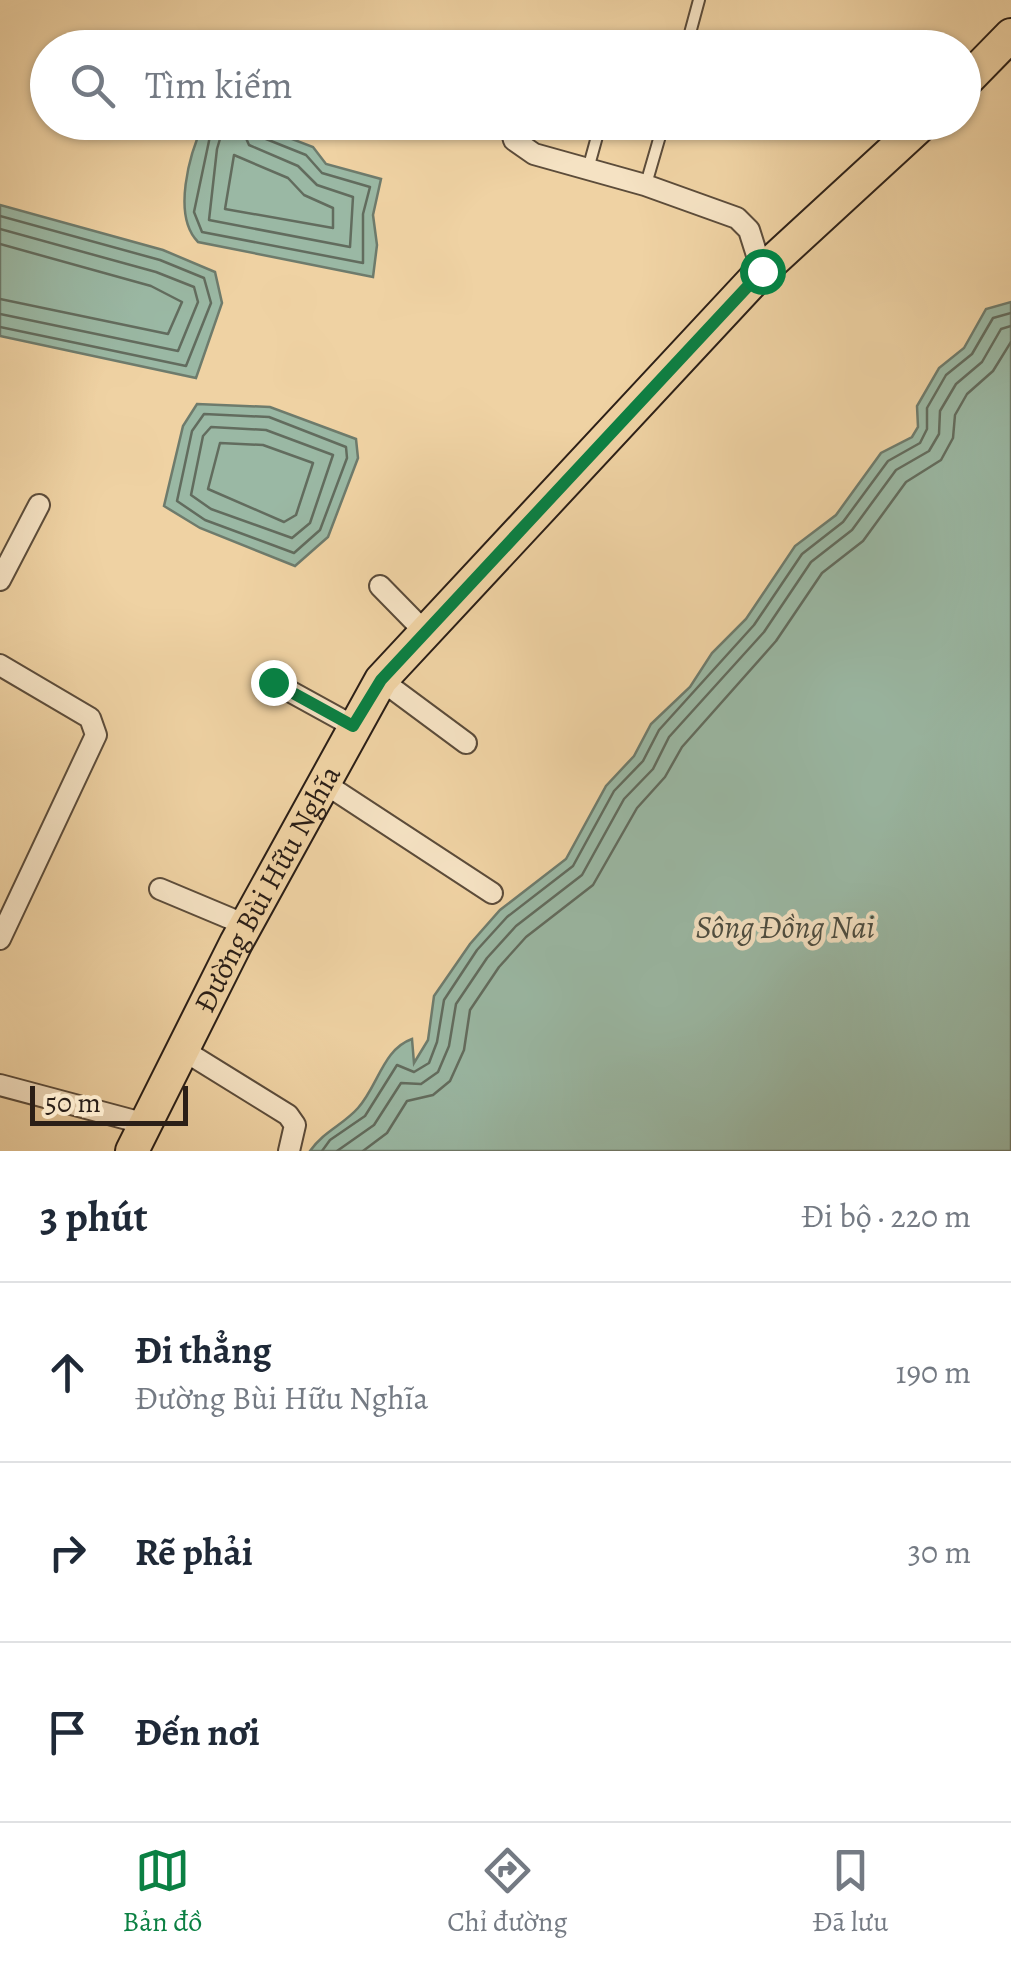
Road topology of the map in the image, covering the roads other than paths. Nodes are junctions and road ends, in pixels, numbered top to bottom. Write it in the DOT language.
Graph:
graph roads {
  1 [pos="699,0"];
  2 [pos="691,30"];
  3 [pos="1011,35"];
  4 [pos="981,66"];
  5 [pos="514,140"];
  6 [pos="596,140"];
  7 [pos="659,140"];
  8 [pos="904,140"];
  9 [pos="588,169"];
  10 [pos="646,186"];
  11 [pos="762,271"];
  12 [pos="38,506"];
  13 [pos="0,580"];
  14 [pos="380,586"];
  15 [pos="425,632"];
  16 [pos="0,664"];
  17 [pos="381,680"];
  18 [pos="273,682"];
  19 [pos="353,726"];
  20 [pos="466,742"];
  21 [pos="324,783"];
  22 [pos="160,888"];
  23 [pos="492,893"];
  24 [pos="246,925"];
  25 [pos="0,939"];
  26 [pos="183,1050"];
  27 [pos="0,1084"];
  28 [pos="139,1138"];
  29 [pos="289,1151"];
  1 -- 2 [label="lane"];
  3 -- 4 [label="main road"];
  5 -- 9 [label="street"];
  6 -- 9 [label="lane"];
  7 -- 10 [label="lane"];
  8 -- 11 [label="main road, Đường Bùi Hữu Nghĩa"];
  9 -- 10 [label="street"];
  10 -- 11 [label="street"];
  11 -- 15 [label="main road, Đường Bùi Hữu Nghĩa"];
  12 -- 13 [label="street"];
  14 -- 15 [label="street"];
  15 -- 17 [label="main road, Đường Bùi Hữu Nghĩa"];
  16 -- 25 [label="street"];
  17 -- 19 [label="main road, Đường Bùi Hữu Nghĩa"];
  17 -- 20 [label="street"];
  18 -- 19 [label="street"];
  19 -- 21 [label="main road, Đường Bùi Hữu Nghĩa"];
  21 -- 23 [label="street"];
  21 -- 24 [label="main road, Đường Bùi Hữu Nghĩa"];
  22 -- 24 [label="street"];
  24 -- 26 [label="main road, Đường Bùi Hữu Nghĩa"];
  26 -- 28 [label="main road, Đường Bùi Hữu Nghĩa"];
  26 -- 29 [label="street"];
  27 -- 28 [label="street"];
}
